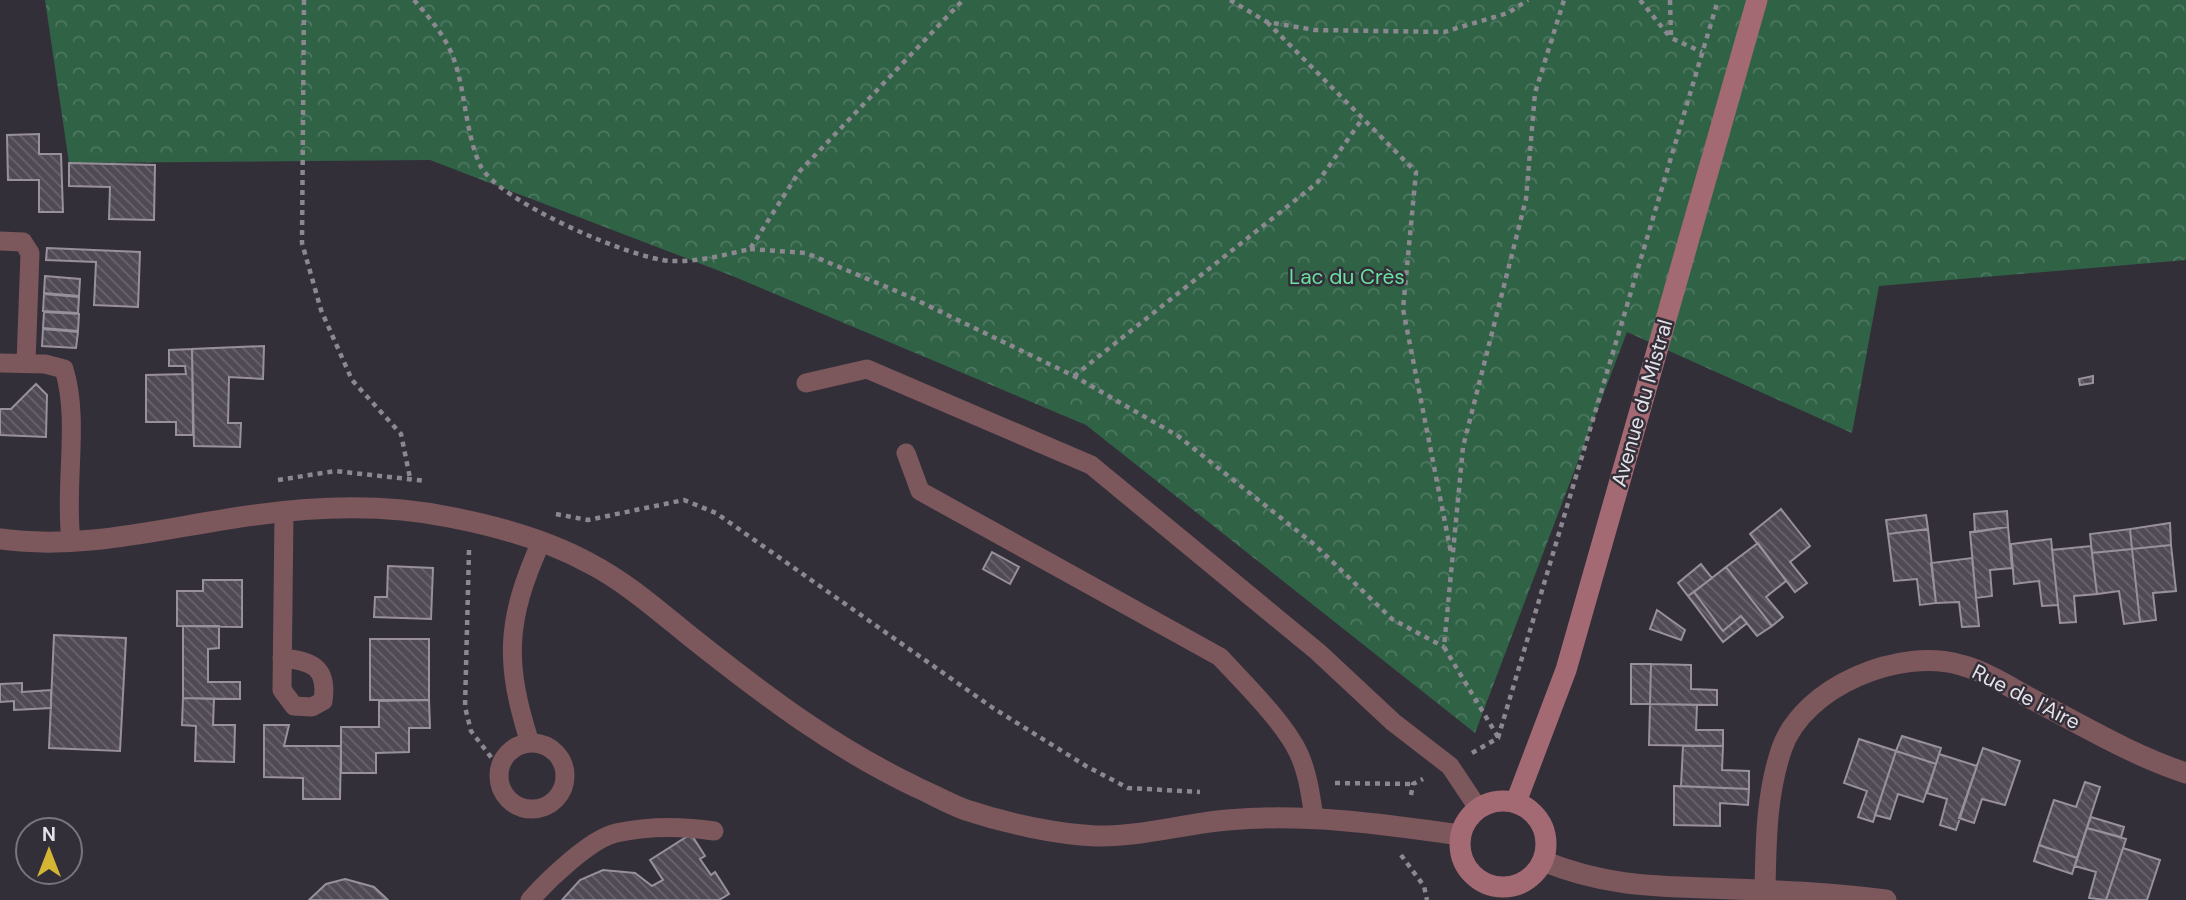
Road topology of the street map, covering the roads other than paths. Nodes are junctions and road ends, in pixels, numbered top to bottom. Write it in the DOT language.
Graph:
graph roads {
  1 [pos="1757,0"];
  2 [pos="0,241"];
  3 [pos="0,363"];
  4 [pos="26,363"];
  5 [pos="806,383"];
  6 [pos="906,453"];
  7 [pos="284,512"];
  8 [pos="0,539"];
  9 [pos="71,541"];
  10 [pos="541,542"];
  11 [pos="282,658"];
  12 [pos="530,743"];
  13 [pos="2186,774"];
  14 [pos="1516,803"];
  15 [pos="1478,808"];
  16 [pos="1314,818"];
  17 [pos="714,831"];
  18 [pos="1460,835"];
  19 [pos="1543,861"];
  20 [pos="1765,890"];
  21 [pos="1486,893"];
  22 [pos="530,900"];
  23 [pos="1886,900"];
  1 -- 14 [label="street, Avenue du Mistral"];
  2 -- 4 [label="lane"];
  3 -- 4 [label="lane"];
  4 -- 9 [label="lane"];
  5 -- 15 [label="lane"];
  6 -- 16 [label="lane"];
  7 -- 9 [label="street"];
  7 -- 10 [label="street"];
  7 -- 11 [label="lane"];
  8 -- 9 [label="street"];
  10 -- 12 [label="lane"];
  10 -- 16 [label="street"];
  12 -- 12 [label="lane"];
  13 -- 20 [label="street, Rue de l'Aire"];
  14 -- 15 [label="street"];
  14 -- 19 [label="street"];
  15 -- 18 [label="street"];
  16 -- 18 [label="street"];
  17 -- 22 [label="lane"];
  18 -- 21 [label="street"];
  19 -- 20 [label="street"];
  19 -- 21 [label="street"];
  20 -- 23 [label="street"];
}
